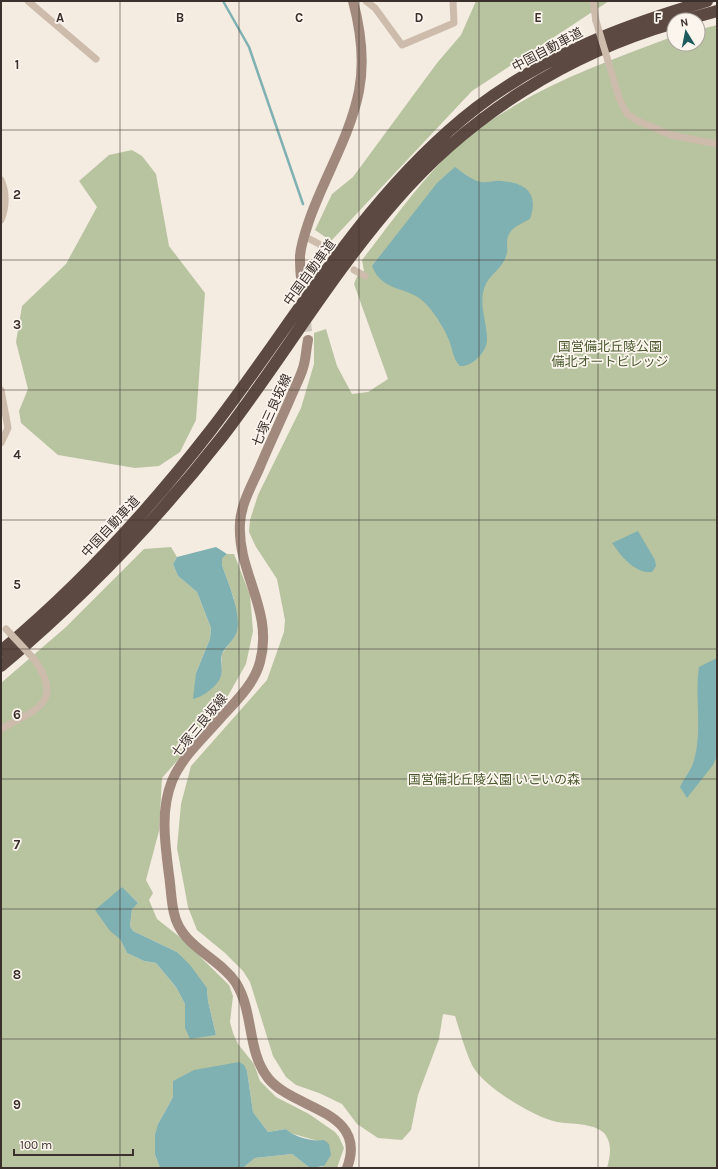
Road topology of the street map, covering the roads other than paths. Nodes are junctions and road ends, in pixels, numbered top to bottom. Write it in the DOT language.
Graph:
graph roads {
  1 [pos="28,1"];
  2 [pos="353,1"];
  3 [pos="366,1"];
  4 [pos="453,1"];
  5 [pos="594,1"];
  6 [pos="708,1"];
  7 [pos="717,11"];
  8 [pos="706,14"];
  9 [pos="666,26"];
  10 [pos="96,59"];
  11 [pos="717,144"];
  12 [pos="1,180"];
  13 [pos="1,220"];
  14 [pos="304,236"];
  15 [pos="319,244"];
  16 [pos="354,270"];
  17 [pos="365,276"];
  18 [pos="301,277"];
  19 [pos="308,340"];
  20 [pos="1,390"];
  21 [pos="1,443"];
  22 [pos="4,627"];
  23 [pos="1,651"];
  24 [pos="1,666"];
  25 [pos="1,729"];
  26 [pos="347,1168"];
  1 -- 10 [label="street"];
  2 -- 14 [label="main road"];
  3 -- 4 [label="street"];
  5 -- 11 [label="street, bridge"];
  6 -- 23 [label="highway, 中国自動車道"];
  7 -- 8 [label="highway"];
  9 -- 24 [label="highway, 中国自動車道"];
  12 -- 13 [label="street"];
  14 -- 15 [label="street"];
  14 -- 18 [label="main road"];
  16 -- 17 [label="street"];
  19 -- 26 [label="main road, 七塚三良坂線"];
  20 -- 21 [label="street"];
  22 -- 25 [label="street, bridge"];
}
